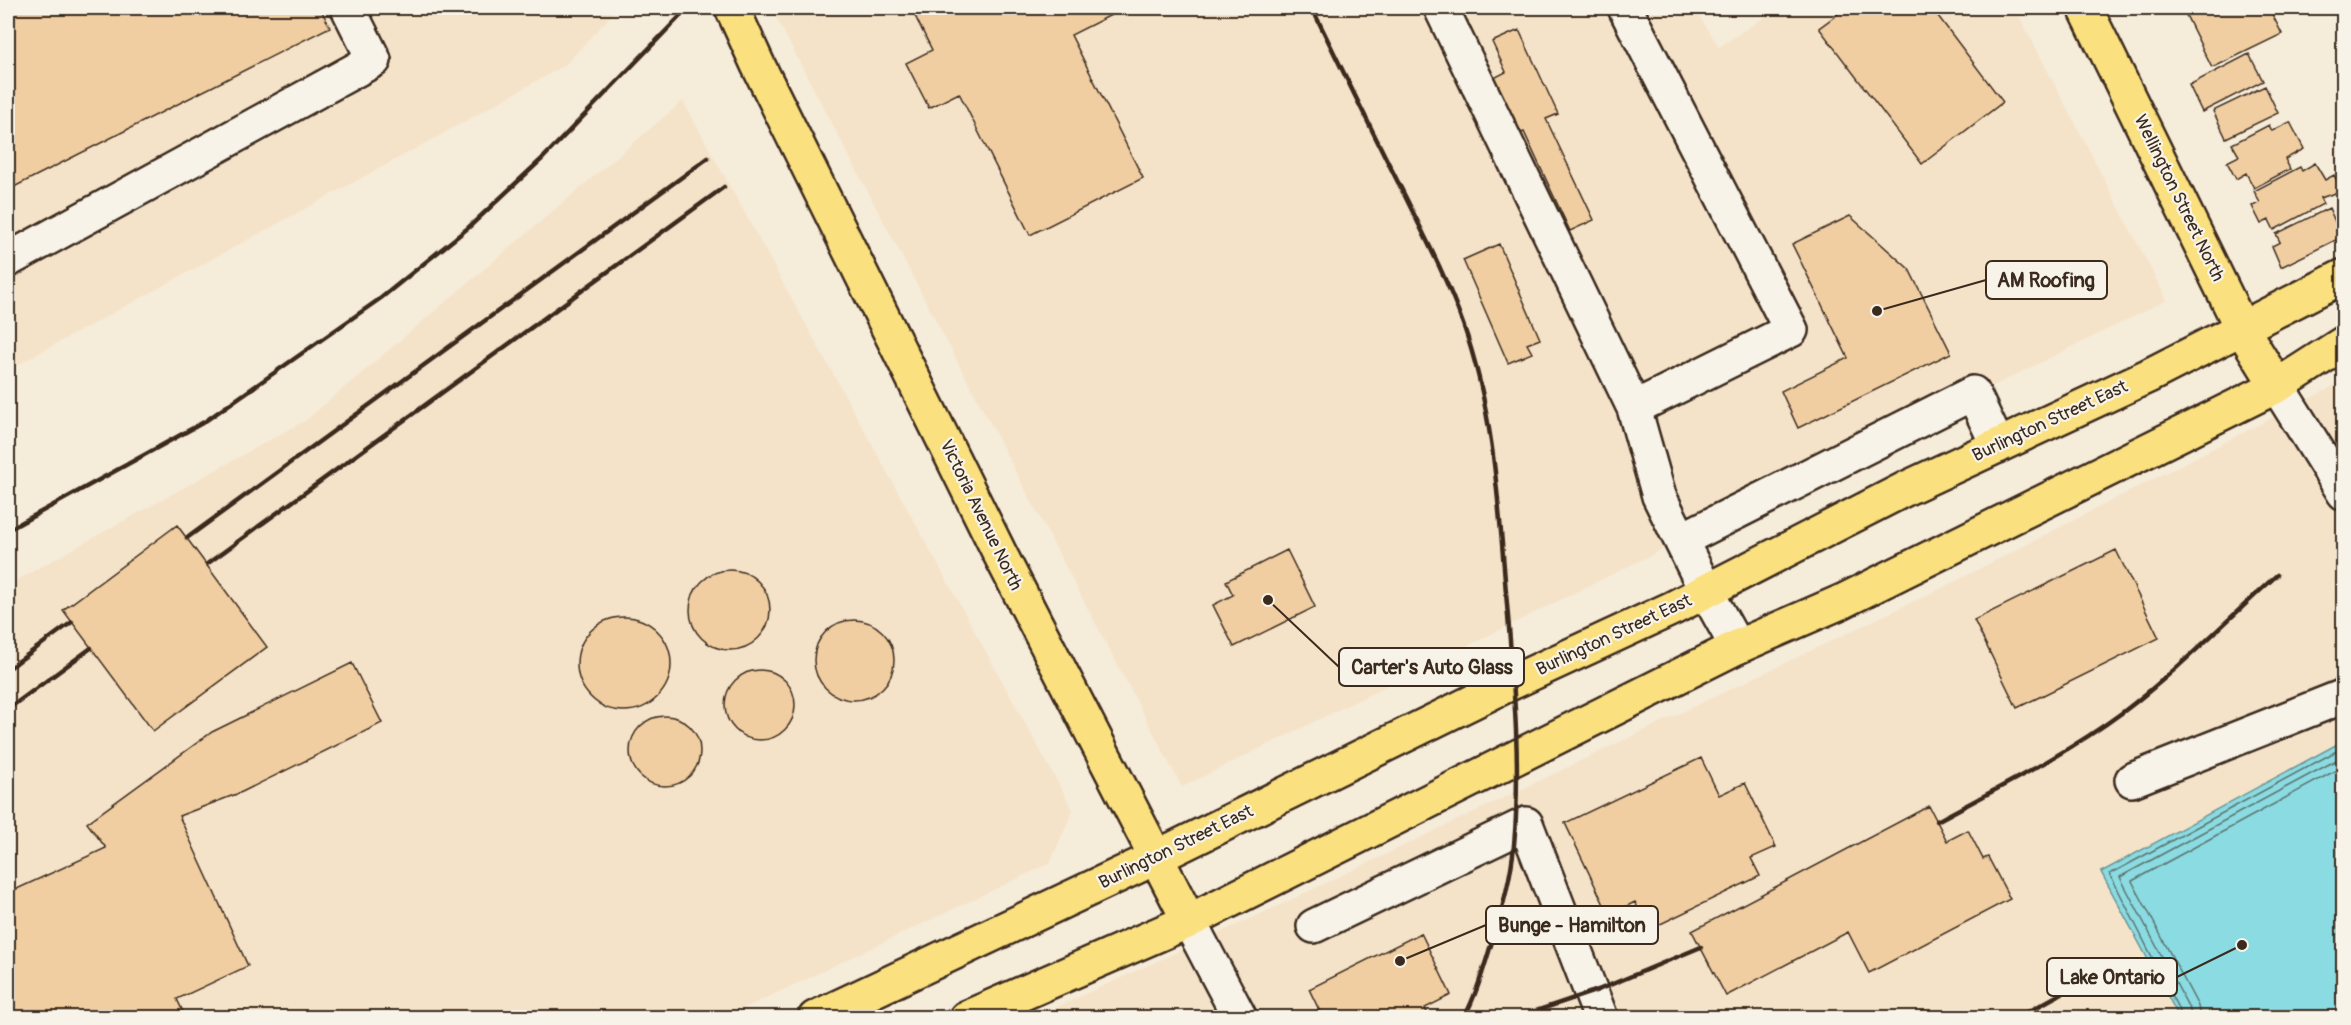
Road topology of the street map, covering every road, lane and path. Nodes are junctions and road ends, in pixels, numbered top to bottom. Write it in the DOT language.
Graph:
graph roads {
  1 [pos="348,8"];
  2 [pos="732,8"];
  3 [pos="1441,8"];
  4 [pos="1625,8"];
  5 [pos="2085,8"];
  6 [pos="8,260"];
  7 [pos="2343,276"];
  8 [pos="2242,329"];
  9 [pos="2343,343"];
  10 [pos="2277,386"];
  11 [pos="1634,408"];
  12 [pos="1998,446"];
  13 [pos="2343,493"];
  14 [pos="1681,540"];
  15 [pos="1706,591"];
  16 [pos="1737,647"];
  17 [pos="2343,696"];
  18 [pos="2132,780"];
  19 [pos="1157,857"];
  20 [pos="1190,921"];
  21 [pos="1314,926"];
  22 [pos="815,1017"];
  23 [pos="966,1017"];
  24 [pos="1240,1017"];
  25 [pos="1601,1017"];
  1 -- 6 [label="street"];
  2 -- 19 [label="main road, Victoria Avenue North"];
  3 -- 11 [label="street"];
  4 -- 11 [label="street"];
  5 -- 8 [label="main road, Wellington Street North"];
  7 -- 8 [label="main road, Burlington Street East"];
  8 -- 10 [label="main road, Wellington Street North"];
  8 -- 12 [label="main road, Burlington Street East"];
  9 -- 10 [label="main road"];
  10 -- 13 [label="street"];
  10 -- 16 [label="main road"];
  11 -- 14 [label="street"];
  12 -- 14 [label="street"];
  12 -- 15 [label="main road, Burlington Street East"];
  14 -- 15 [label="street"];
  15 -- 16 [label="street"];
  15 -- 19 [label="main road, Burlington Street East"];
  16 -- 20 [label="main road"];
  17 -- 18 [label="street"];
  19 -- 20 [label="main road, Victoria Avenue North"];
  19 -- 22 [label="main road, Burlington Street East"];
  20 -- 23 [label="main road"];
  20 -- 24 [label="street, Victoria Avenue North"];
  21 -- 25 [label="street"];
}
